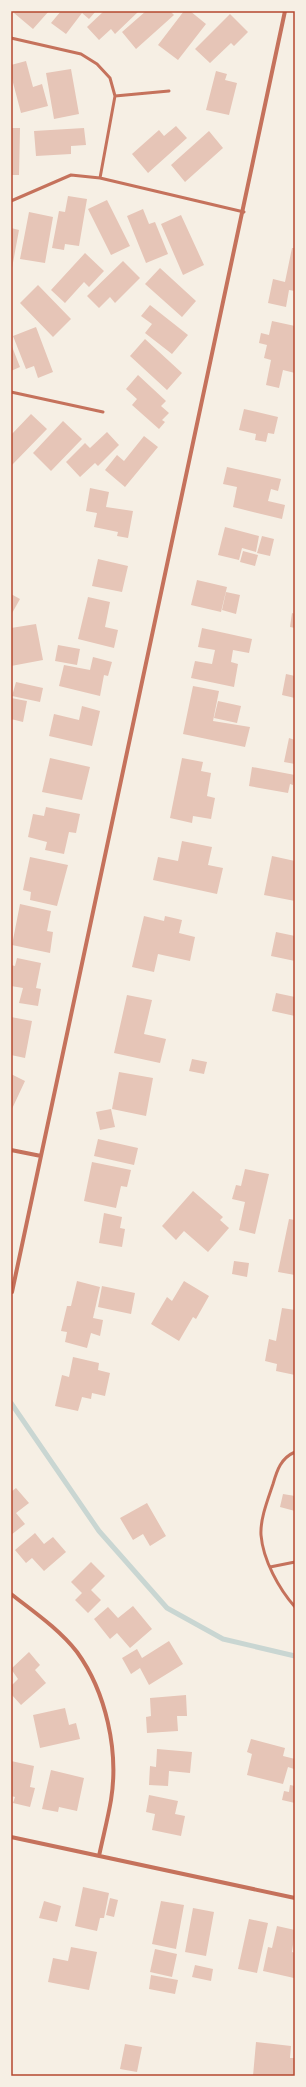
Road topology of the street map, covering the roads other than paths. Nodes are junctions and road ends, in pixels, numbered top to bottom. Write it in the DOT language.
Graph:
graph roads {
  1 [pos="285,11"];
  2 [pos="11,38"];
  3 [pos="169,91"];
  4 [pos="115,96"];
  5 [pos="100,178"];
  6 [pos="11,201"];
  7 [pos="244,212"];
  8 [pos="11,392"];
  9 [pos="103,412"];
  10 [pos="11,1150"];
  11 [pos="40,1156"];
  12 [pos="12,1292"];
  13 [pos="295,1452"];
  14 [pos="295,1562"];
  15 [pos="270,1567"];
  16 [pos="11,1594"];
  17 [pos="295,1607"];
  18 [pos="11,1837"];
  19 [pos="99,1856"];
  20 [pos="295,1898"];
  1 -- 7 [label="street"];
  2 -- 4 [label="lane"];
  3 -- 4 [label="lane"];
  4 -- 5 [label="lane"];
  5 -- 6 [label="lane"];
  5 -- 7 [label="lane"];
  7 -- 11 [label="street"];
  8 -- 9 [label="lane"];
  10 -- 11 [label="street"];
  11 -- 12 [label="street"];
  13 -- 15 [label="lane"];
  14 -- 15 [label="lane"];
  15 -- 17 [label="lane"];
  16 -- 19 [label="street"];
  18 -- 19 [label="street"];
  19 -- 20 [label="street"];
}
